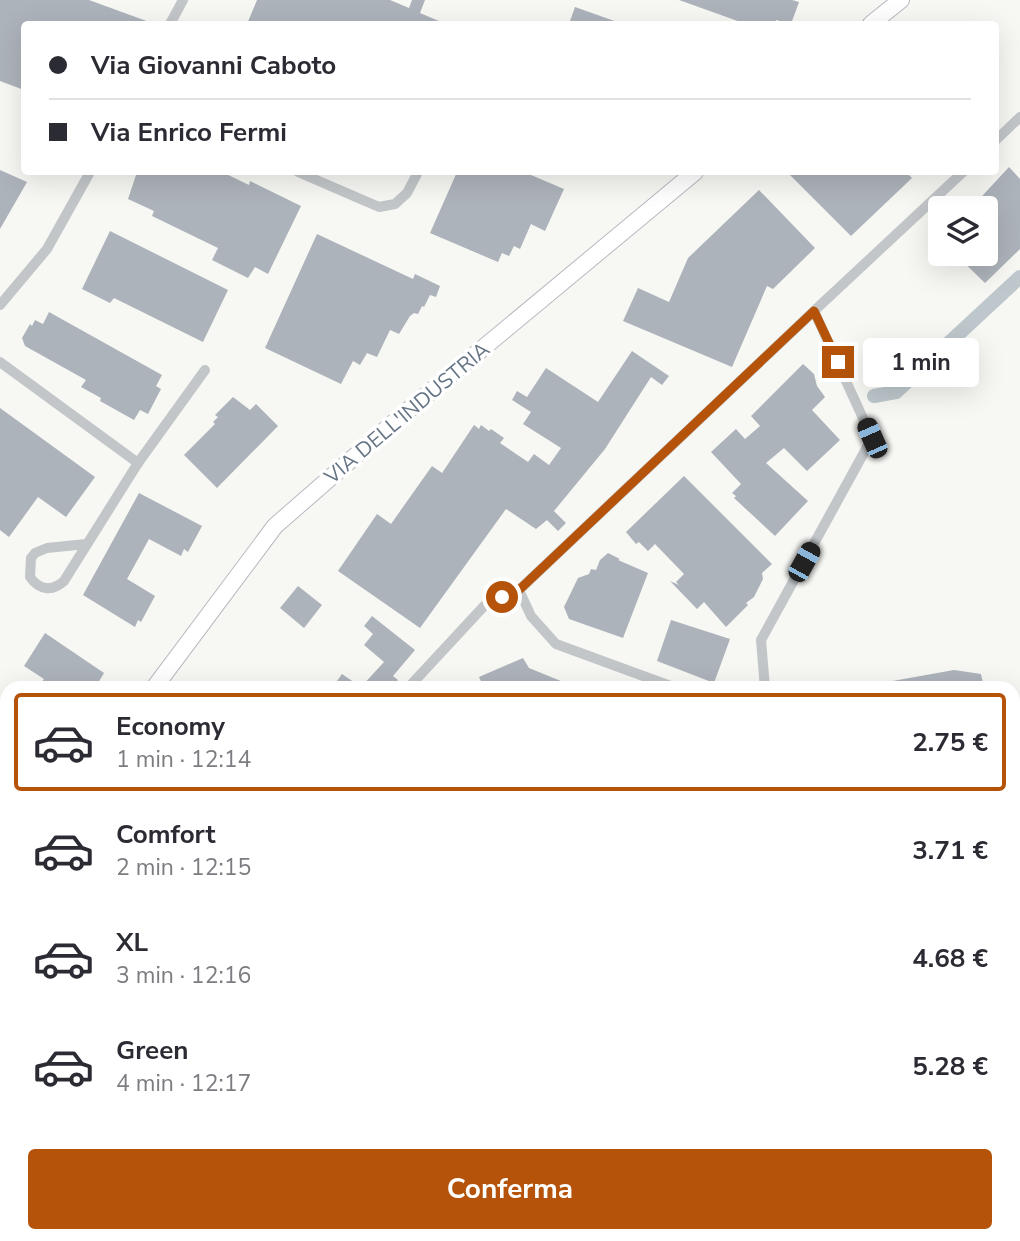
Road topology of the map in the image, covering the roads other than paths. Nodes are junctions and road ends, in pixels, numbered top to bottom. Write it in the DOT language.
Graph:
graph roads {
  1 [pos="183,0"];
  2 [pos="901,0"];
  3 [pos="172,21"];
  4 [pos="875,21"];
  5 [pos="1020,117"];
  6 [pos="999,137"];
  7 [pos="88,175"];
  8 [pos="305,175"];
  9 [pos="416,175"];
  10 [pos="691,175"];
  11 [pos="959,175"];
  12 [pos="0,305"];
  13 [pos="814,311"];
  14 [pos="0,362"];
  15 [pos="205,370"];
  16 [pos="138,463"];
  17 [pos="86,544"];
  18 [pos="519,590"];
  19 [pos="159,681"];
  20 [pos="414,681"];
  21 [pos="657,681"];
  22 [pos="764,681"];
  1 -- 3 [label="street"];
  2 -- 4 [label="main road"];
  5 -- 6 [label="street"];
  7 -- 12 [label="street"];
  8 -- 9 [label="street"];
  10 -- 19 [label="main road, VIA DELL'INDUSTRIA"];
  11 -- 13 [label="street"];
  13 -- 18 [label="street"];
  13 -- 22 [label="street"];
  14 -- 16 [label="street"];
  15 -- 16 [label="street"];
  16 -- 17 [label="street"];
  17 -- 17 [label="street"];
  18 -- 20 [label="street"];
  18 -- 21 [label="street"];
}
